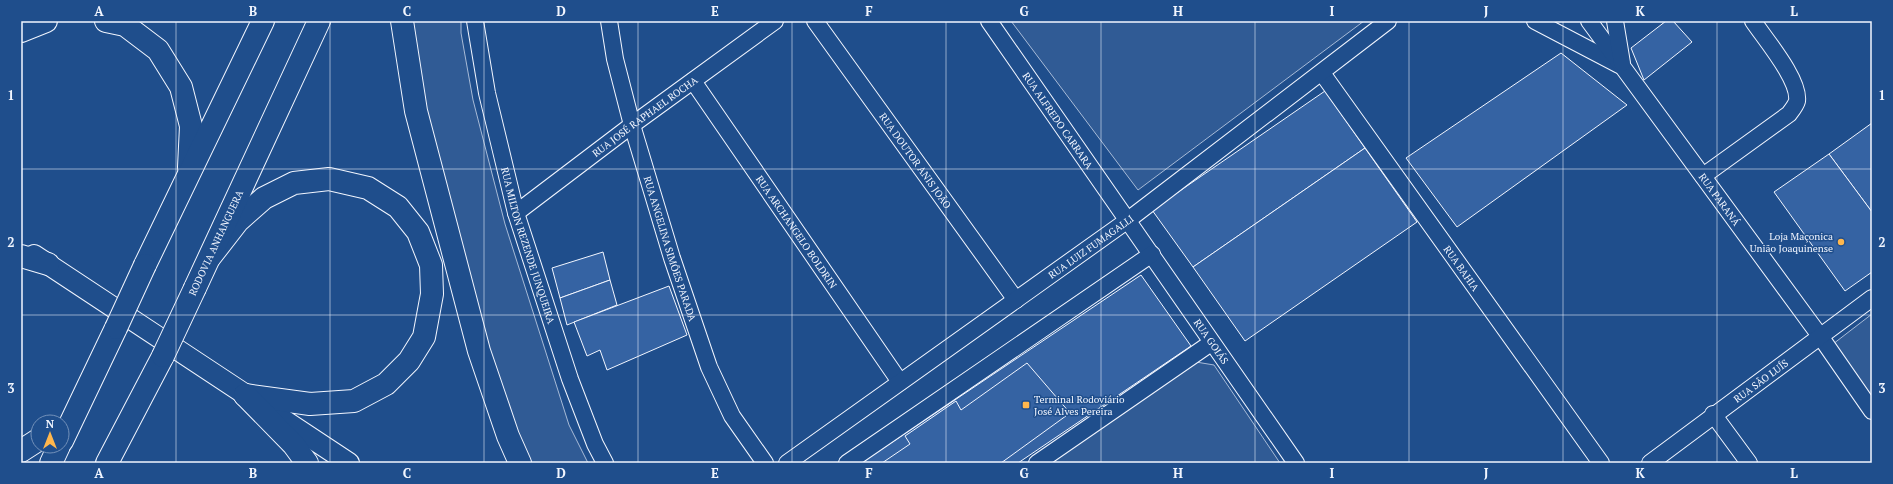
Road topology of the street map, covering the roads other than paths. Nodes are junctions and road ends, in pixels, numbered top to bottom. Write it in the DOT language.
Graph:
graph roads {
  1 [pos="46,21"];
  2 [pos="106,21"];
  3 [pos="263,21"];
  4 [pos="319,21"];
  5 [pos="402,21"];
  6 [pos="475,21"];
  7 [pos="609,21"];
  8 [pos="775,21"];
  9 [pos="815,21"];
  10 [pos="989,21"];
  11 [pos="1388,21"];
  12 [pos="1535,21"];
  13 [pos="1589,21"];
  14 [pos="1615,21"];
  15 [pos="1753,21"];
  16 [pos="21,31"];
  17 [pos="1622,67"];
  18 [pos="1322,73"];
  19 [pos="693,81"];
  20 [pos="632,125"];
  21 [pos="189,176"];
  22 [pos="1703,176"];
  23 [pos="516,213"];
  24 [pos="1128,220"];
  25 [pos="21,248"];
  26 [pos="1152,254"];
  27 [pos="21,256"];
  28 [pos="210,257"];
  29 [pos="48,264"];
  30 [pos="1872,298"];
  31 [pos="1016,300"];
  32 [pos="1820,336"];
  33 [pos="1211,343"];
  34 [pos="94,373"];
  35 [pos="900,382"];
  36 [pos="245,395"];
  37 [pos="1872,410"];
  38 [pos="64,414"];
  39 [pos="1713,414"];
  40 [pos="70,424"];
  41 [pos="117,442"];
  42 [pos="30,445"];
  43 [pos="21,451"];
  44 [pos="107,463"];
  45 [pos="111,463"];
  46 [pos="307,463"];
  47 [pos="349,463"];
  48 [pos="520,463"];
  49 [pos="605,463"];
  50 [pos="765,463"];
  51 [pos="787,463"];
  52 [pos="847,463"];
  53 [pos="1037,463"];
  54 [pos="1296,463"];
  55 [pos="1601,463"];
  56 [pos="1650,463"];
  57 [pos="1749,463"];
  1 -- 16 [label="highway"];
  2 -- 21 [label="highway"];
  3 -- 21 [label="highway"];
  4 -- 28 [label="highway, RODOVIA ANHANGUERA"];
  5 -- 48 [label="highway"];
  6 -- 23 [label="street, RUA MILTON REZENDE JUNQUEIRA"];
  7 -- 20 [label="street, RUA ANGELINA SIMÕES PARADA"];
  8 -- 19 [label="street, RUA JOSÉ RAPHAEL ROCHA"];
  9 -- 31 [label="street, RUA DOUTOR ANIS JOÃO"];
  10 -- 24 [label="street, RUA ALFREDO CARRARA"];
  11 -- 18 [label="street, RUA LUIZ FUMAGALLI"];
  12 -- 17 [label="street, RUA PARANÁ"];
  13 -- 17 [label="street, RUA PARANÁ"];
  14 -- 17 [label="street, RUA PARANÁ"];
  15 -- 22 [label="street"];
  17 -- 22 [label="street, RUA PARANÁ"];
  18 -- 24 [label="street, RUA LUIZ FUMAGALLI"];
  18 -- 55 [label="street, RUA BAHIA"];
  19 -- 20 [label="street, RUA JOSÉ RAPHAEL ROCHA"];
  19 -- 35 [label="street, RUA ARCHANGELO BOLDRIN"];
  20 -- 23 [label="street, RUA JOSÉ RAPHAEL ROCHA"];
  20 -- 50 [label="street, RUA ANGELINA SIMÕES PARADA"];
  21 -- 34 [label="highway, bridge"];
  22 -- 32 [label="street, RUA PARANÁ"];
  23 -- 49 [label="street, RUA MILTON REZENDE JUNQUEIRA"];
  24 -- 26 [label="street, RUA GOIÁS"];
  24 -- 31 [label="street, RUA LUIZ FUMAGALLI"];
  25 -- 29 [label="main road"];
  26 -- 33 [label="street, RUA GOIÁS"];
  26 -- 52 [label="street"];
  27 -- 29 [label="highway"];
  28 -- 36 [label="highway"];
  28 -- 41 [label="highway, RODOVIA ANHANGUERA, bridge"];
  29 -- 36 [label="main road"];
  30 -- 32 [label="street, RUA SÃO LUÍS"];
  31 -- 35 [label="street, RUA LUIZ FUMAGALLI"];
  32 -- 37 [label="street, RUA PARANÁ"];
  32 -- 39 [label="street, RUA SÃO LUÍS"];
  33 -- 53 [label="street"];
  33 -- 54 [label="street, RUA GOIÁS"];
  34 -- 38 [label="highway"];
  34 -- 40 [label="highway"];
  35 -- 51 [label="street, RUA LUIZ FUMAGALLI"];
  36 -- 46 [label="highway"];
  36 -- 47 [label="main road"];
  39 -- 56 [label="street, RUA SÃO LUÍS"];
  39 -- 57 [label="street"];
  41 -- 44 [label="highway, RODOVIA ANHANGUERA"];
  41 -- 45 [label="highway"];
  42 -- 43 [label="highway"];
}
